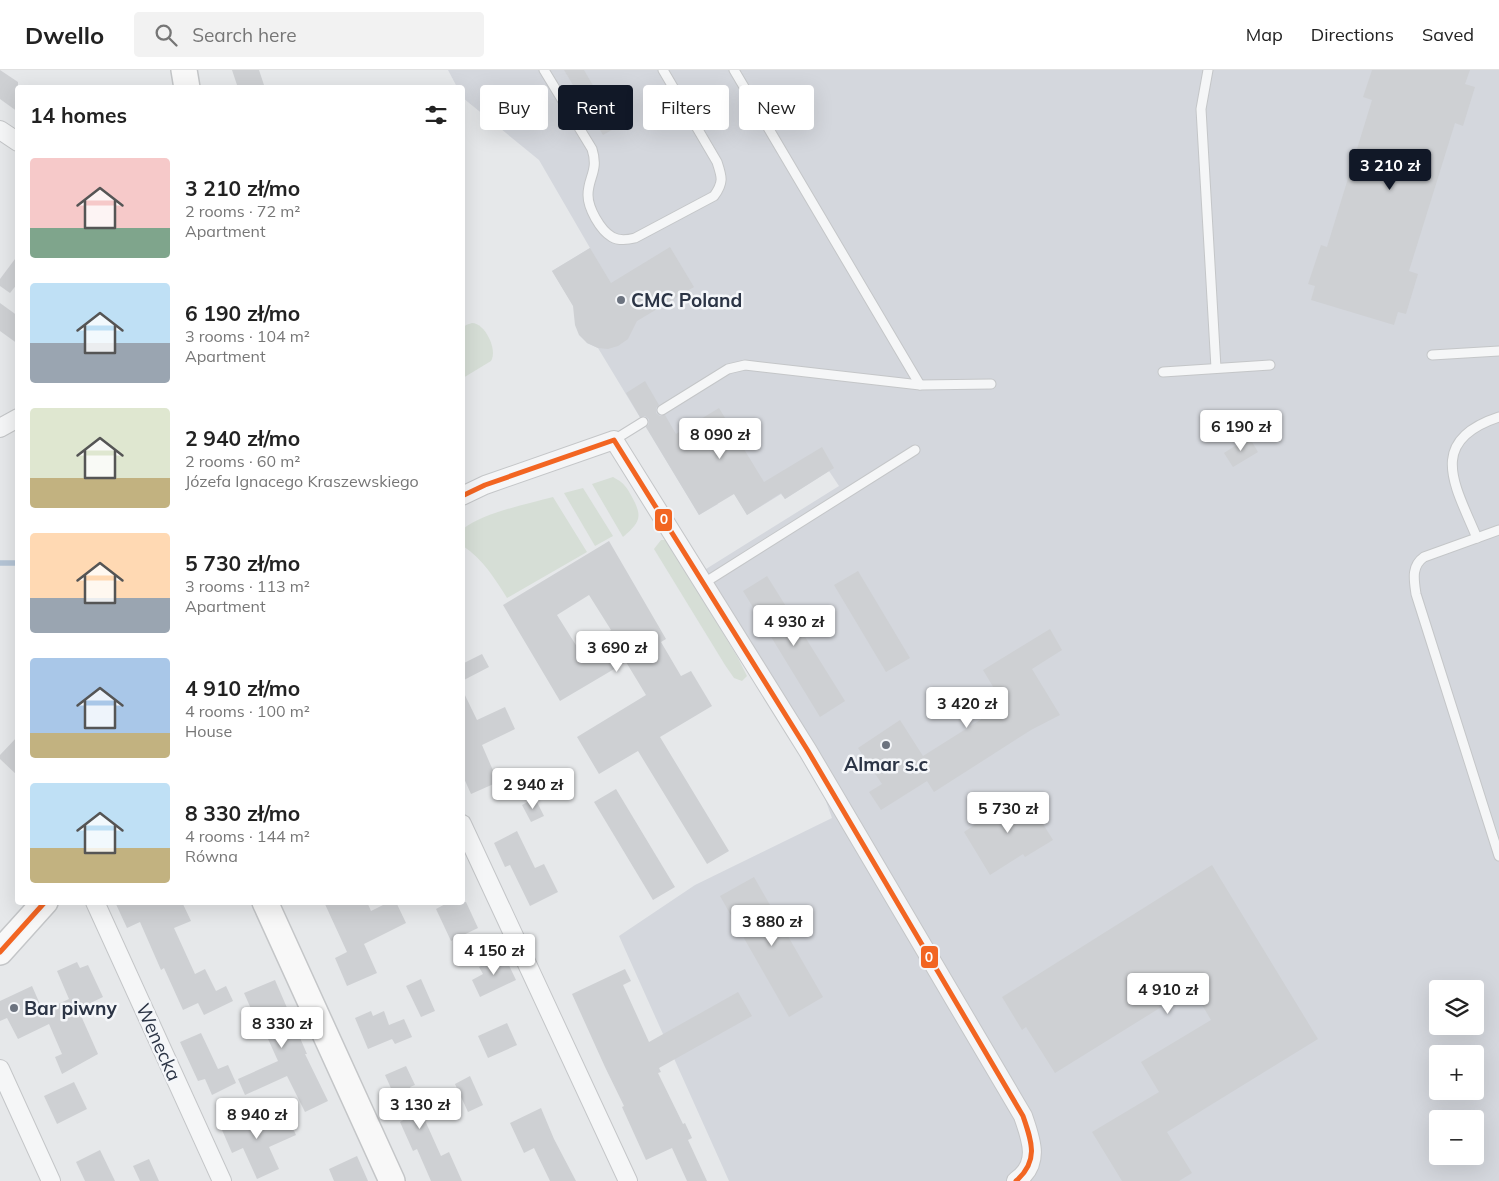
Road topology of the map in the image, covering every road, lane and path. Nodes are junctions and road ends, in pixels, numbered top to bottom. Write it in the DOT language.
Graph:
graph roads {
  1 [pos="184,70"];
  2 [pos="544,70"];
  3 [pos="663,70"];
  4 [pos="734,70"];
  5 [pos="1208,70"];
  6 [pos="186,85"];
  7 [pos="0,130"];
  8 [pos="15,140"];
  9 [pos="1499,351"];
  10 [pos="1432,355"];
  11 [pos="1270,365"];
  12 [pos="1216,368"];
  13 [pos="1163,372"];
  14 [pos="991,384"];
  15 [pos="920,385"];
  16 [pos="662,410"];
  17 [pos="1499,417"];
  18 [pos="15,420"];
  19 [pos="643,422"];
  20 [pos="0,428"];
  21 [pos="614,440"];
  22 [pos="915,450"];
  23 [pos="465,495"];
  24 [pos="1499,530"];
  25 [pos="1477,538"];
  26 [pos="704,583"];
  27 [pos="465,830"];
  28 [pos="1499,856"];
  29 [pos="42,905"];
  30 [pos="97,905"];
  31 [pos="266,905"];
  32 [pos="0,952"];
  33 [pos="0,1069"];
  34 [pos="51,1181"];
  35 [pos="222,1181"];
  36 [pos="392,1181"];
  37 [pos="628,1181"];
  38 [pos="1016,1181"];
  1 -- 6 [label="street"];
  2 -- 3 [label="lane"];
  4 -- 15 [label="lane"];
  5 -- 12 [label="lane"];
  7 -- 8 [label="street"];
  9 -- 10 [label="lane"];
  11 -- 12 [label="lane"];
  12 -- 13 [label="lane"];
  14 -- 15 [label="lane"];
  15 -- 16 [label="lane"];
  17 -- 25 [label="lane"];
  18 -- 20 [label="street"];
  19 -- 21 [label="lane"];
  21 -- 23 [label="street"];
  21 -- 26 [label="street"];
  22 -- 26 [label="lane"];
  24 -- 25 [label="lane"];
  25 -- 28 [label="lane"];
  26 -- 38 [label="street"];
  27 -- 37 [label="street"];
  29 -- 32 [label="street"];
  30 -- 35 [label="street, Wenecka"];
  31 -- 36 [label="street"];
  33 -- 34 [label="street"];
}
